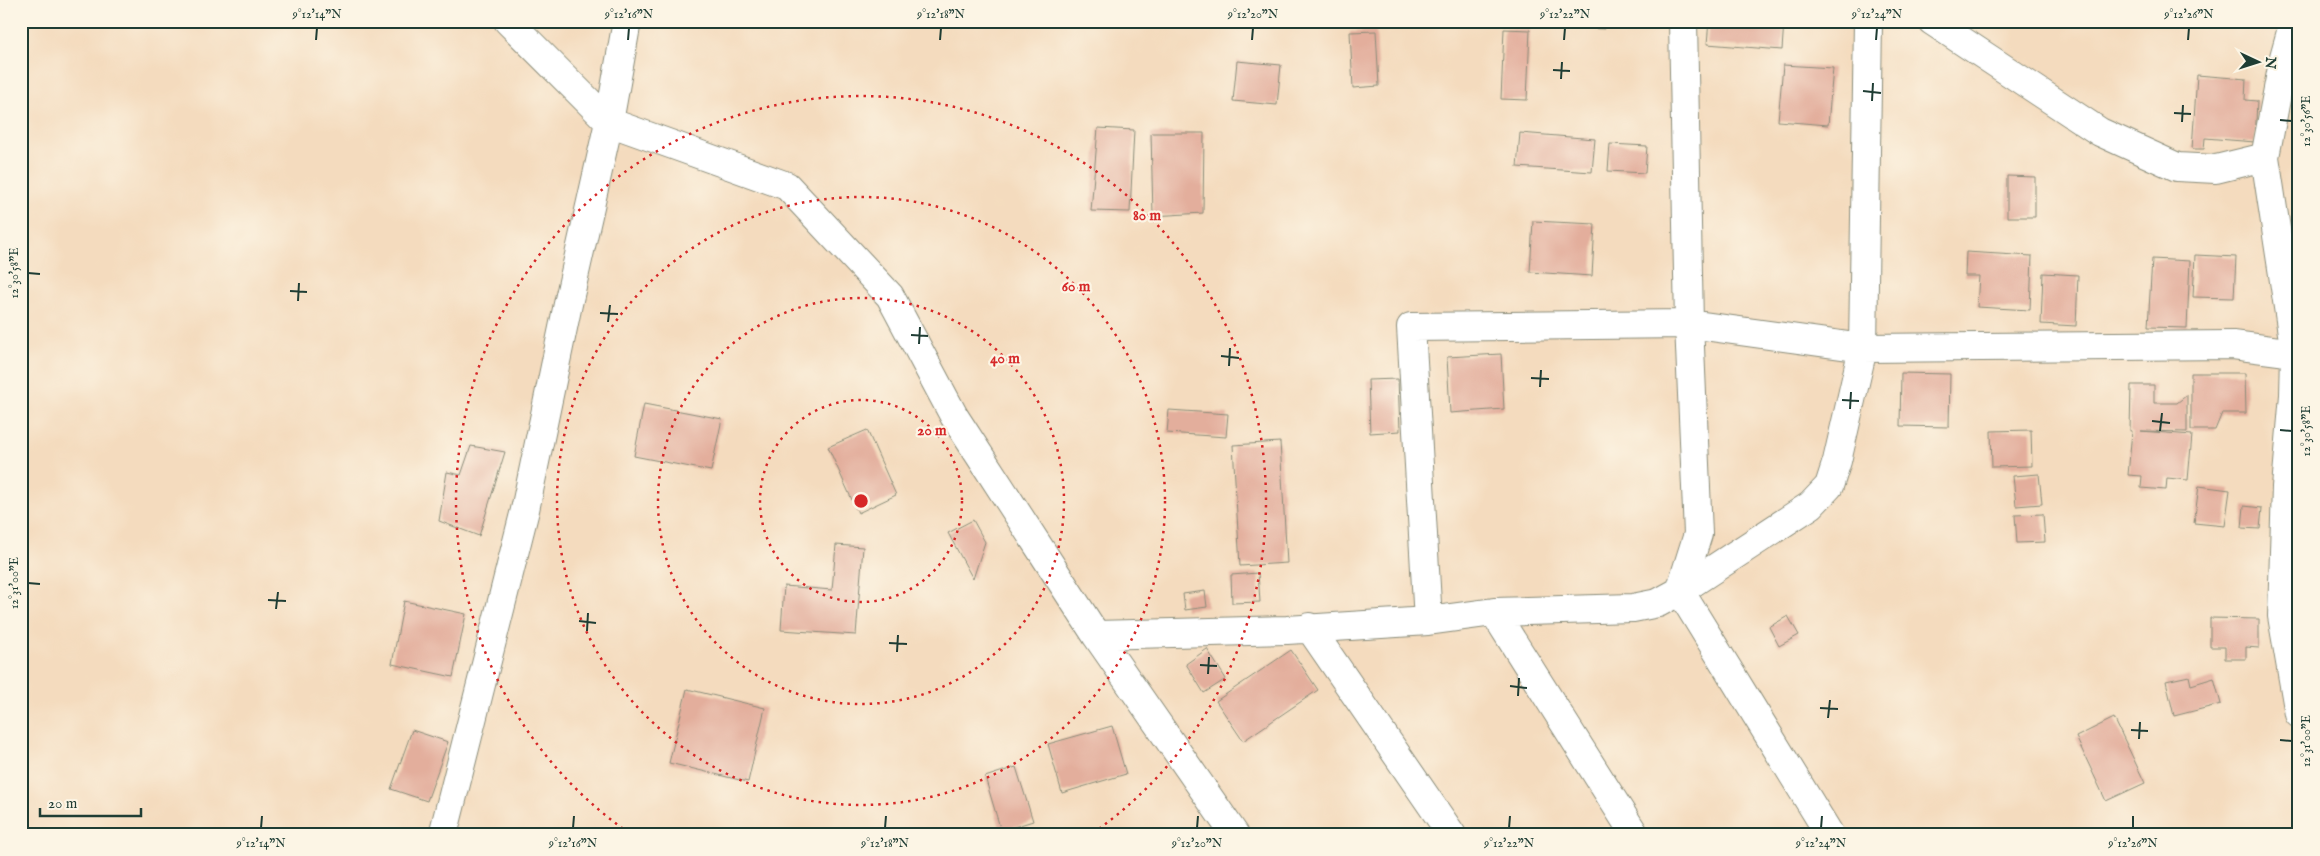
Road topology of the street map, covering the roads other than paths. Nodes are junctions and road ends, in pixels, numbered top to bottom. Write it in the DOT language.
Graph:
graph roads {
  1 [pos="508,21"];
  2 [pos="627,21"];
  3 [pos="1682,21"];
  4 [pos="1868,21"];
  5 [pos="1932,21"];
  6 [pos="2294,21"];
  7 [pos="609,122"];
  8 [pos="2265,156"];
  9 [pos="1689,324"];
  10 [pos="1864,348"];
  11 [pos="2295,353"];
  12 [pos="1680,591"];
  13 [pos="1494,612"];
  14 [pos="1428,621"];
  15 [pos="1309,627"];
  16 [pos="1096,635"];
  17 [pos="2299,714"];
  18 [pos="443,835"];
  19 [pos="1234,835"];
  20 [pos="1452,835"];
  21 [pos="1635,835"];
  22 [pos="1830,835"];
  1 -- 7 [label="street"];
  2 -- 7 [label="street"];
  3 -- 9 [label="street"];
  4 -- 10 [label="street"];
  5 -- 8 [label="street"];
  6 -- 8 [label="street"];
  7 -- 16 [label="street"];
  7 -- 18 [label="street"];
  8 -- 11 [label="street"];
  9 -- 10 [label="street"];
  9 -- 12 [label="street"];
  9 -- 14 [label="street"];
  10 -- 11 [label="street"];
  10 -- 12 [label="street"];
  11 -- 17 [label="street"];
  12 -- 13 [label="street"];
  12 -- 22 [label="street"];
  13 -- 14 [label="street"];
  13 -- 21 [label="street"];
  14 -- 15 [label="street"];
  15 -- 16 [label="street"];
  15 -- 20 [label="street"];
  16 -- 19 [label="street"];
}
